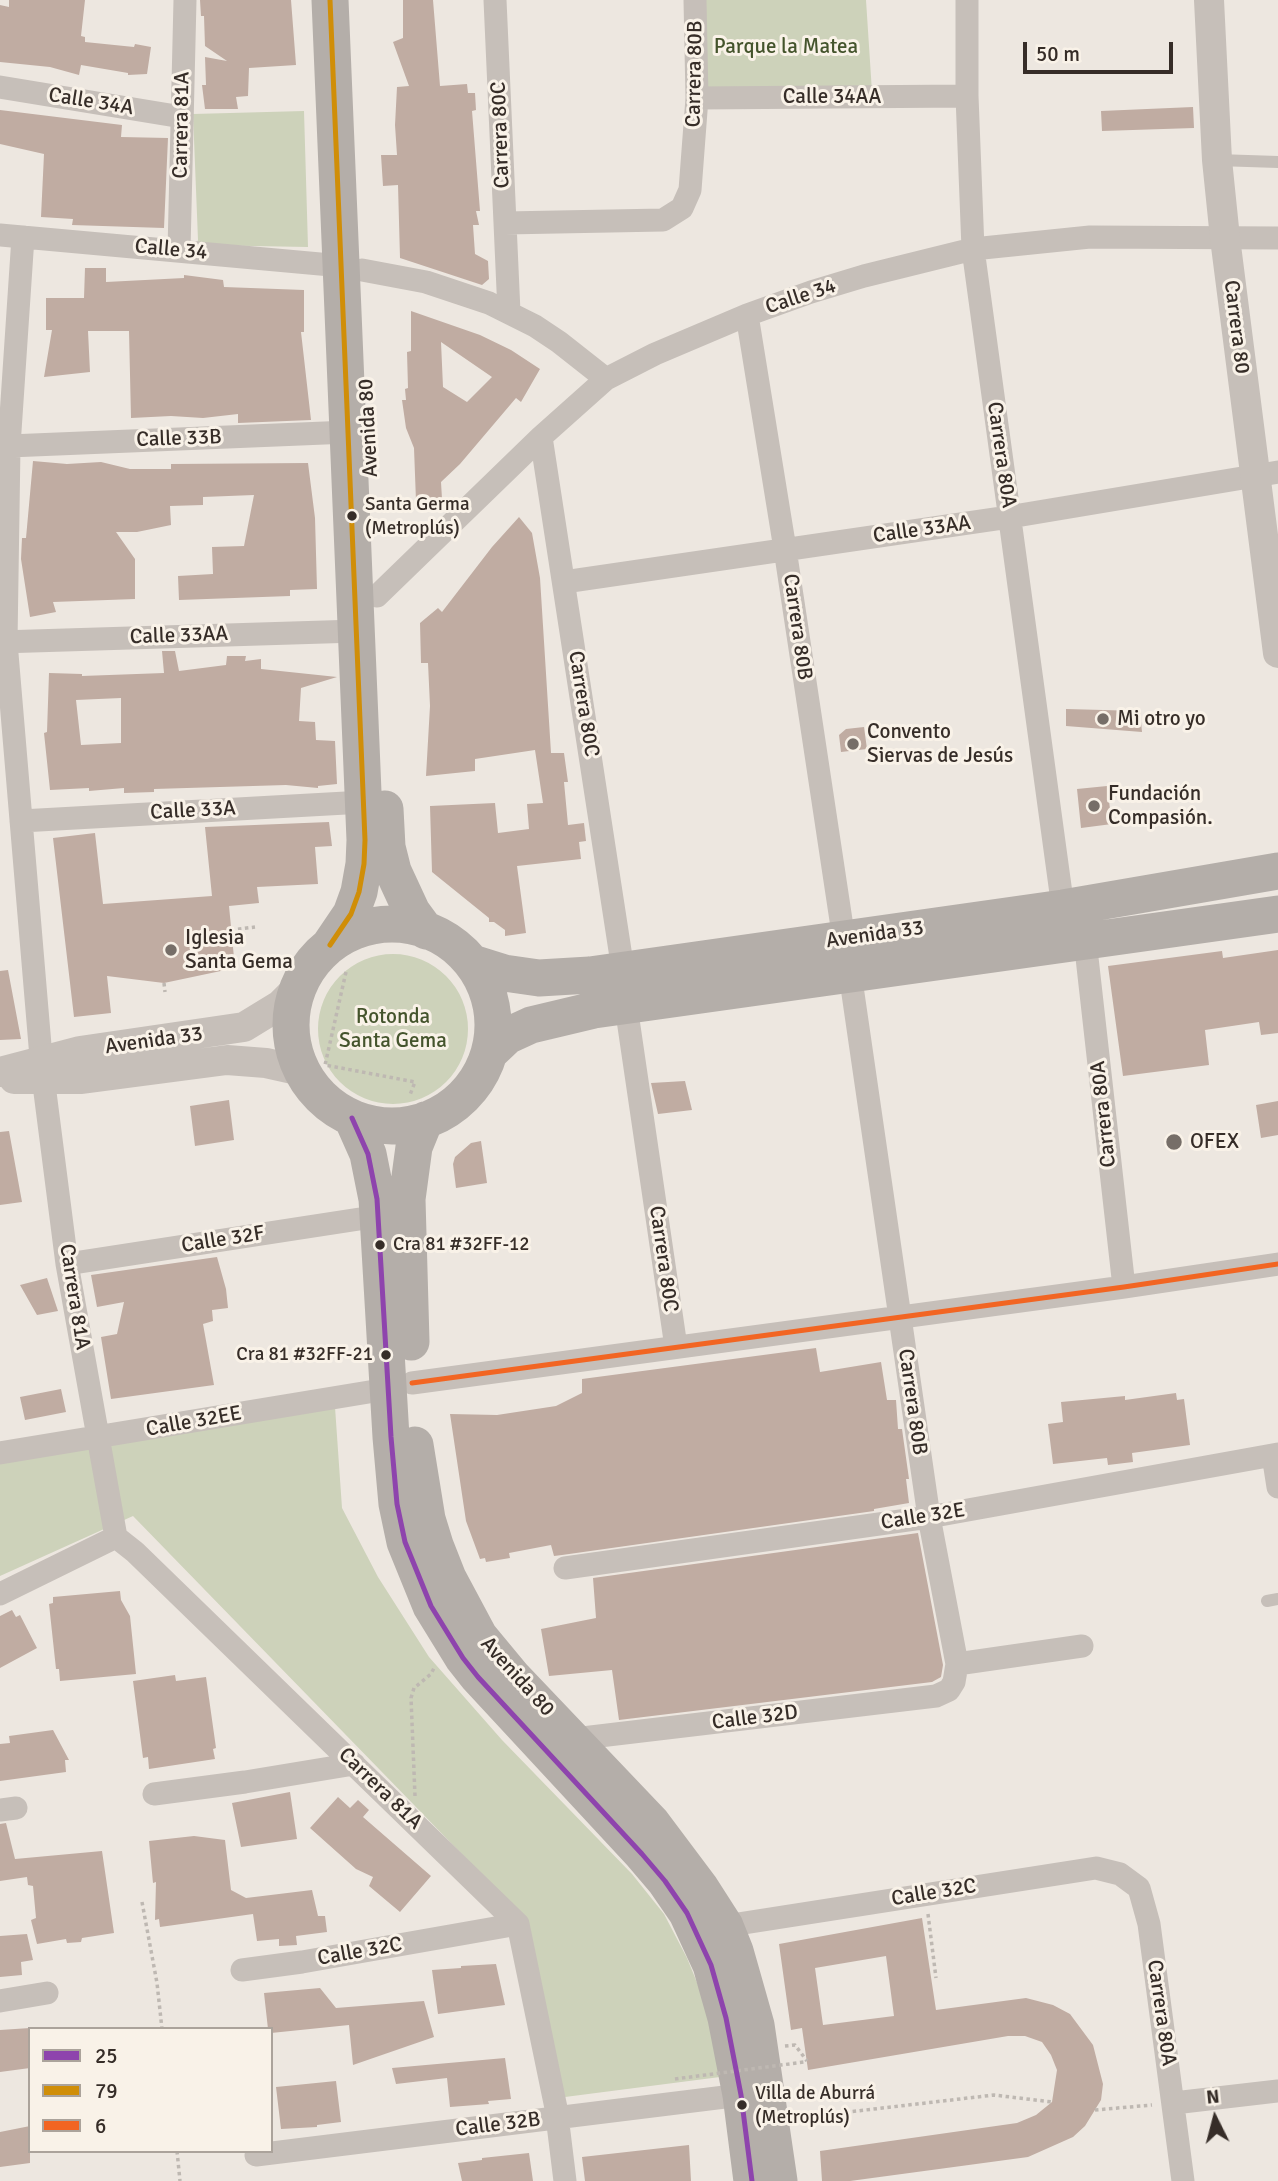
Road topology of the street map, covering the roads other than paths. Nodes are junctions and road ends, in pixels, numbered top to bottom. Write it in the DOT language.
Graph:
graph roads {
  1 [pos="185,0"];
  2 [pos="330,0"];
  3 [pos="352,0"];
  4 [pos="495,0"];
  5 [pos="695,0"];
  6 [pos="967,0"];
  7 [pos="1209,0"];
  8 [pos="0,87"];
  9 [pos="967,96"];
  10 [pos="697,98"];
  11 [pos="182,117"];
  12 [pos="1217,160"];
  13 [pos="1278,162"];
  14 [pos="505,223"];
  15 [pos="0,235"];
  16 [pos="23,237"];
  17 [pos="1225,238"];
  18 [pos="1278,238"];
  19 [pos="973,249"];
  20 [pos="179,250"];
  21 [pos="352,268"];
  22 [pos="509,312"];
  23 [pos="747,315"];
  24 [pos="606,379"];
  25 [pos="349,432"];
  26 [pos="541,437"];
  27 [pos="9,446"];
  28 [pos="1267,474"];
  29 [pos="1009,517"];
  30 [pos="785,549"];
  31 [pos="564,582"];
  32 [pos="377,596"];
  33 [pos="357,631"];
  34 [pos="3,642"];
  35 [pos="1278,653"];
  36 [pos="364,802"];
  37 [pos="21,821"];
  38 [pos="1278,871"];
  39 [pos="1063,908"];
  40 [pos="1278,914"];
  41 [pos="426,931"];
  42 [pos="1085,940"];
  43 [pos="847,956"];
  44 [pos="338,958"];
  45 [pos="471,962"];
  46 [pos="297,988"];
  47 [pos="624,988"];
  48 [pos="489,1053"];
  49 [pos="43,1070"];
  50 [pos="302,1071"];
  51 [pos="0,1072"];
  52 [pos="0,1079"];
  53 [pos="416,1111"];
  54 [pos="352,1118"];
  55 [pos="379,1216"];
  56 [pos="67,1264"];
  57 [pos="1278,1264"];
  58 [pos="1124,1287"];
  59 [pos="899,1317"];
  60 [pos="677,1347"];
  61 [pos="400,1386"];
  62 [pos="98,1438"];
  63 [pos="0,1453"];
  64 [pos="1275,1454"];
  65 [pos="1278,1487"];
  66 [pos="929,1517"];
  67 [pos="116,1537"];
  68 [pos="565,1569"];
  69 [pos="0,1594"];
  70 [pos="1082,1646"];
  71 [pos="957,1664"];
  72 [pos="574,1739"];
  73 [pos="354,1764"];
  74 [pos="154,1794"];
  75 [pos="1139,1888"];
  76 [pos="518,1924"];
  77 [pos="725,1926"];
  78 [pos="242,1970"];
  79 [pos="47,1993"];
  80 [pos="0,2001"];
  81 [pos="1278,2091"];
  82 [pos="741,2095"];
  83 [pos="1174,2103"];
  84 [pos="557,2117"];
  85 [pos="272,2153"];
  86 [pos="273,2153"];
  87 [pos="256,2155"];
  88 [pos="565,2181"];
  89 [pos="752,2181"];
  90 [pos="779,2181"];
  91 [pos="1183,2181"];
  1 -- 11 [label="street, Carrera 81A"];
  2 -- 21 [label="main road, Avenida 80"];
  3 -- 21 [label="main road, Avenida 80"];
  4 -- 14 [label="street, Carrera 80C"];
  5 -- 10 [label="street, Carrera 80B"];
  6 -- 9 [label="street, Carrera 80A"];
  7 -- 12 [label="street, Carrera 80"];
  8 -- 11 [label="street, Calle 34A"];
  9 -- 10 [label="street, Calle 34AA"];
  9 -- 19 [label="street, Carrera 80A"];
  10 -- 14 [label="street, Carrera 80B"];
  11 -- 20 [label="street, Carrera 81A"];
  12 -- 13 [label="lane"];
  12 -- 17 [label="street, Carrera 80"];
  14 -- 22 [label="street, Carrera 80C"];
  15 -- 16 [label="street, Calle 34"];
  16 -- 20 [label="street, Calle 34"];
  16 -- 27 [label="street, Carrera 81A"];
  17 -- 18 [label="street, Calle 34"];
  17 -- 19 [label="street, Calle 34"];
  17 -- 28 [label="street, Carrera 80"];
  19 -- 23 [label="street, Calle 34"];
  19 -- 29 [label="street, Carrera 80A"];
  20 -- 21 [label="street, Calle 34"];
  21 -- 22 [label="street, Calle 34"];
  21 -- 25 [label="main road, Avenida 80"];
  21 -- 32 [label="main road, Avenida 80"];
  22 -- 24 [label="street, Calle 34"];
  23 -- 24 [label="street, Calle 34"];
  23 -- 30 [label="street, Carrera 80B"];
  24 -- 26 [label="street"];
  25 -- 27 [label="street, Calle 33B"];
  25 -- 33 [label="main road, Avenida 80"];
  26 -- 31 [label="street, Carrera 80C"];
  26 -- 32 [label="street"];
  27 -- 34 [label="street, Carrera 81A"];
  28 -- 29 [label="street, Calle 33AA"];
  28 -- 35 [label="street, Carrera 80"];
  29 -- 30 [label="street, Calle 33AA"];
  29 -- 39 [label="street, Carrera 80A"];
  30 -- 31 [label="street, Calle 33AA"];
  30 -- 43 [label="street, Carrera 80B"];
  31 -- 47 [label="street, Carrera 80C"];
  32 -- 41 [label="main road, Avenida 80"];
  33 -- 34 [label="street, Calle 33AA"];
  33 -- 36 [label="main road, Avenida 80"];
  34 -- 37 [label="street, Carrera 81A"];
  36 -- 37 [label="street, Calle 33A"];
  36 -- 44 [label="main road, Avenida 80"];
  37 -- 49 [label="street, Carrera 81A"];
  38 -- 39 [label="main road, Avenida 33"];
  39 -- 43 [label="main road, Avenida 33"];
  40 -- 42 [label="main road, Avenida 33"];
  41 -- 44 [label="main road"];
  41 -- 45 [label="main road"];
  42 -- 43 [label="main road, Avenida 33"];
  42 -- 58 [label="street, Carrera 80A"];
  43 -- 47 [label="main road, Avenida 33"];
  43 -- 59 [label="street, Carrera 80B"];
  44 -- 46 [label="main road"];
  45 -- 47 [label="main road, Avenida 33"];
  45 -- 48 [label="main road"];
  46 -- 49 [label="street, Avenida 33"];
  46 -- 50 [label="main road"];
  47 -- 48 [label="main road, Avenida 33"];
  47 -- 60 [label="street, Carrera 80C"];
  48 -- 53 [label="main road"];
  49 -- 50 [label="street, Avenida 33"];
  49 -- 51 [label="street, Avenida 33"];
  49 -- 52 [label="street, Avenida 33"];
  49 -- 56 [label="street, Carrera 81A"];
  50 -- 54 [label="main road"];
  53 -- 54 [label="main road"];
  53 -- 61 [label="main road, Avenida 80"];
  54 -- 55 [label="main road, Avenida 80"];
  55 -- 56 [label="street, Calle 32F"];
  55 -- 61 [label="main road, Avenida 80"];
  56 -- 62 [label="street, Carrera 81A"];
  57 -- 58 [label="street, Calle 32EE"];
  58 -- 59 [label="street, Calle 32EE"];
  59 -- 60 [label="street, Calle 32EE"];
  59 -- 66 [label="street, Carrera 80B"];
  60 -- 61 [label="street, Calle 32EE"];
  61 -- 62 [label="street, Calle 32EE"];
  61 -- 72 [label="main road, Avenida 80"];
  61 -- 82 [label="main road, Avenida 80"];
  62 -- 63 [label="street, Calle 32EE"];
  62 -- 67 [label="street, Carrera 81A"];
  64 -- 65 [label="street"];
  64 -- 66 [label="street, Calle 32E"];
  66 -- 68 [label="street, Calle 32E"];
  66 -- 71 [label="street, Carrera 80B"];
  67 -- 69 [label="street"];
  67 -- 73 [label="street, Carrera 81A"];
  70 -- 71 [label="street"];
  71 -- 72 [label="street, Calle 32D"];
  72 -- 77 [label="main road, Avenida 80"];
  73 -- 74 [label="street"];
  73 -- 76 [label="street, Carrera 81A"];
  75 -- 77 [label="street, Calle 32C"];
  75 -- 83 [label="street, Carrera 80A"];
  76 -- 78 [label="street, Calle 32C"];
  76 -- 84 [label="street"];
  77 -- 90 [label="main road, Avenida 80"];
  79 -- 80 [label="street"];
  81 -- 83 [label="street"];
  82 -- 84 [label="street, Calle 32B"];
  82 -- 89 [label="main road, Avenida 80"];
  83 -- 91 [label="street, Carrera 80A"];
  84 -- 86 [label="street, Calle 32B"];
  84 -- 88 [label="street"];
  85 -- 87 [label="street, Calle 32B"];
}
